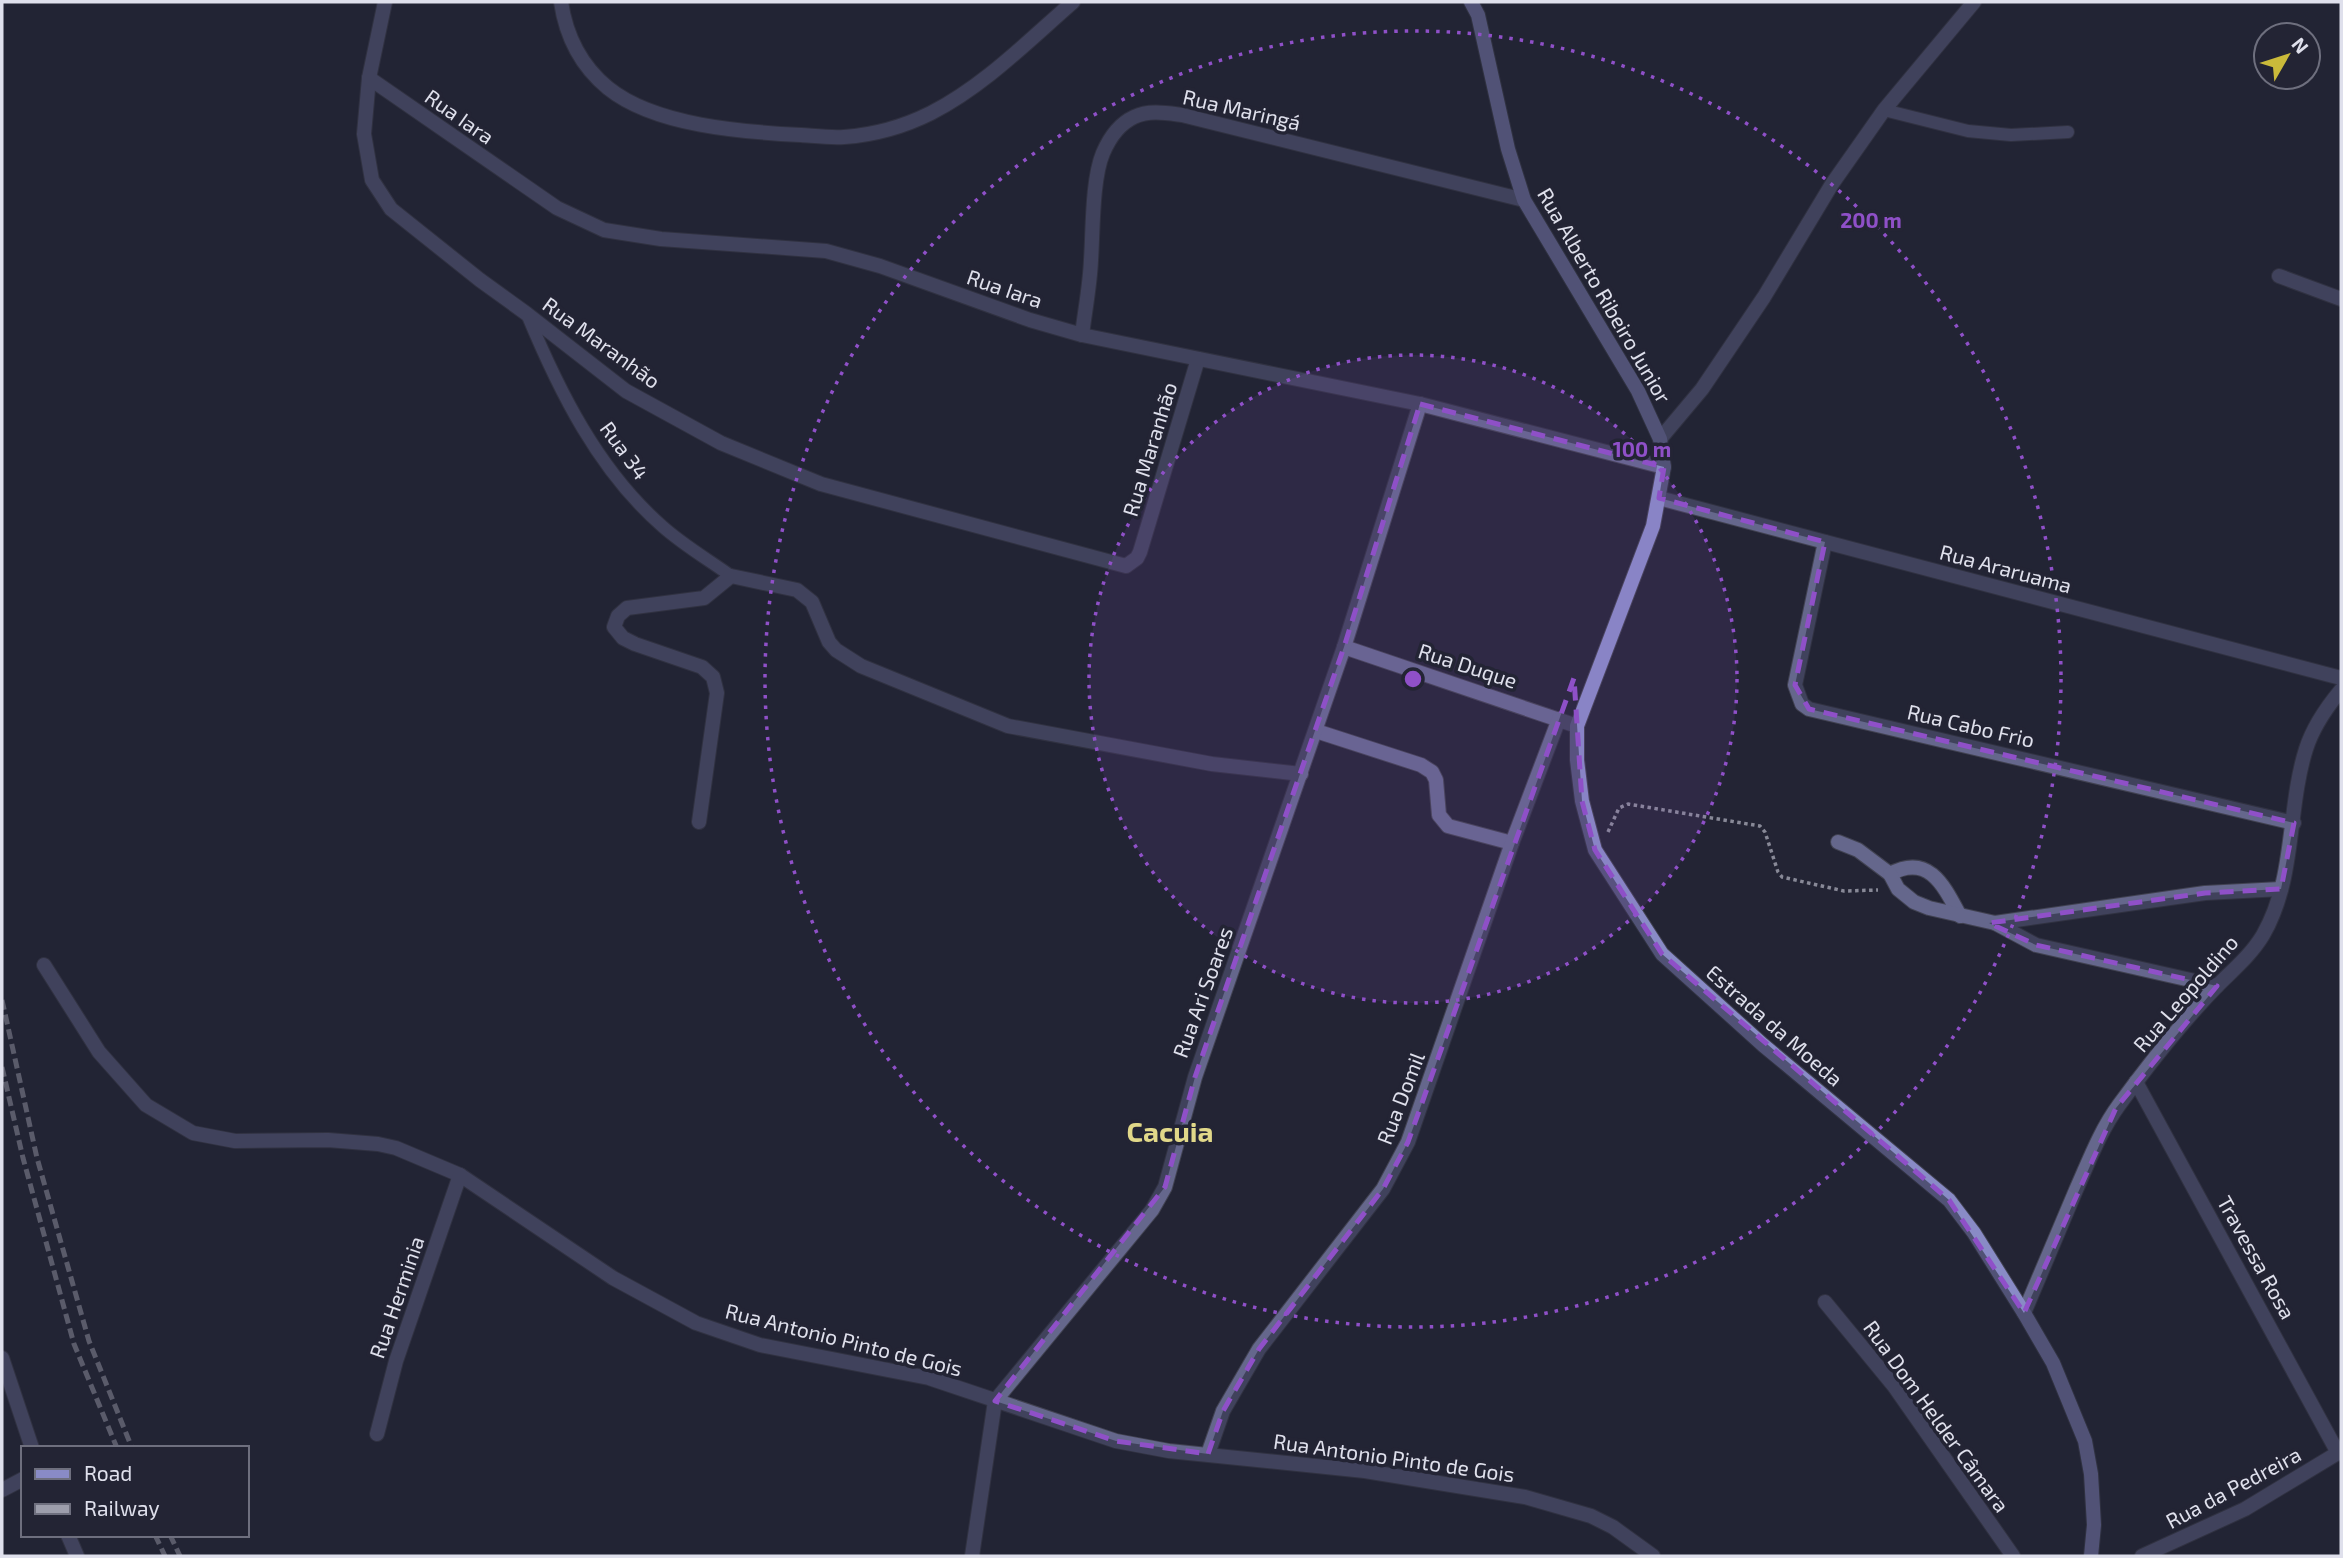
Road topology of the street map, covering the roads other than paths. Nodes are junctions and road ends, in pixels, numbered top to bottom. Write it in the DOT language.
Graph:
graph roads {
  1 [pos="385,2"];
  2 [pos="561,2"];
  3 [pos="1073,2"];
  4 [pos="1471,2"];
  5 [pos="1974,2"];
  6 [pos="369,78"];
  7 [pos="1884,110"];
  8 [pos="2068,132"];
  9 [pos="1524,200"];
  10 [pos="2279,276"];
  11 [pos="2341,299"];
  12 [pos="527,314"];
  13 [pos="1082,335"];
  14 [pos="1198,359"];
  15 [pos="1420,404"];
  16 [pos="1661,439"];
  17 [pos="1664,467"];
  18 [pos="1659,498"];
  19 [pos="1825,542"];
  20 [pos="732,576"];
  21 [pos="1344,647"];
  22 [pos="2341,678"];
  23 [pos="2341,690"];
  24 [pos="1559,719"];
  25 [pos="1577,726"];
  26 [pos="1316,731"];
  27 [pos="1301,774"];
  28 [pos="699,822"];
  29 [pos="2294,823"];
  30 [pos="1838,842"];
  31 [pos="1512,843"];
  32 [pos="1890,874"];
  33 [pos="2281,889"];
  34 [pos="1960,916"];
  35 [pos="1996,923"];
  36 [pos="44,965"];
  37 [pos="2217,986"];
  38 [pos="2136,1082"];
  39 [pos="460,1175"];
  40 [pos="1825,1302"];
  41 [pos="2024,1312"];
  42 [pos="2,1358"];
  43 [pos="995,1401"];
  44 [pos="377,1434"];
  45 [pos="31,1446"];
  46 [pos="2340,1452"];
  47 [pos="1208,1454"];
  48 [pos="21,1480"];
  49 [pos="2,1490"];
  50 [pos="69,1537"];
  51 [pos="77,1556"];
  52 [pos="972,1556"];
  53 [pos="1653,1556"];
  54 [pos="2013,1556"];
  55 [pos="2091,1556"];
  56 [pos="2142,1556"];
  1 -- 6 [label="street, Rua Maranhão"];
  2 -- 3 [label="street"];
  4 -- 9 [label="main road, Rua Alberto Ribeiro Junior"];
  5 -- 7 [label="street"];
  6 -- 12 [label="street, Rua Maranhão"];
  6 -- 13 [label="street, Rua Iara"];
  7 -- 8 [label="lane"];
  7 -- 16 [label="street"];
  9 -- 13 [label="street, Rua Maringá"];
  9 -- 16 [label="main road, Rua Alberto Ribeiro Junior"];
  10 -- 11 [label="street"];
  12 -- 14 [label="street, Rua Maranhão"];
  12 -- 20 [label="lane, Rua 34"];
  13 -- 14 [label="street, Rua Iara"];
  14 -- 15 [label="street, Rua Iara"];
  15 -- 17 [label="street, Rua Iara"];
  15 -- 21 [label="street, Rua Ari Soares"];
  16 -- 17 [label="main road, Rua Alberto Ribeiro Junior"];
  17 -- 18 [label="main road, Rua Alberto Ribeiro Junior"];
  18 -- 19 [label="street, Rua Araruama"];
  18 -- 25 [label="main road, Rua Alberto Ribeiro Junior"];
  19 -- 22 [label="street, Rua Araruama"];
  19 -- 29 [label="street, Rua Cabo Frio"];
  20 -- 27 [label="street"];
  20 -- 28 [label="street"];
  21 -- 24 [label="street, Rua Duque"];
  21 -- 26 [label="street, Rua Ari Soares"];
  23 -- 29 [label="street, Rua Leopoldino"];
  24 -- 25 [label="street, Rua Duque"];
  24 -- 31 [label="street, Rua Domil"];
  25 -- 41 [label="main road, Estrada da Moeda"];
  26 -- 27 [label="street, Rua Ari Soares"];
  26 -- 31 [label="street"];
  27 -- 43 [label="street, Rua Ari Soares"];
  29 -- 33 [label="street, Rua Leopoldino"];
  30 -- 32 [label="street"];
  31 -- 47 [label="street, Rua Domil"];
  32 -- 34 [label="street"];
  32 -- 34 [label="street"];
  33 -- 35 [label="street"];
  33 -- 37 [label="street, Rua Leopoldino"];
  34 -- 35 [label="street"];
  35 -- 37 [label="street"];
  36 -- 39 [label="street, Rua Antonio Pinto de Gois"];
  37 -- 38 [label="street, Rua Leopoldino"];
  38 -- 41 [label="street, Rua Leopoldino"];
  38 -- 46 [label="street, Travessa Rosa"];
  39 -- 43 [label="street, Rua Antonio Pinto de Gois"];
  39 -- 44 [label="street, Rua Herminia"];
  40 -- 54 [label="street, Rua Dom Helder Câmara"];
  41 -- 55 [label="main road, Estrada da Moeda"];
  42 -- 45 [label="street"];
  43 -- 47 [label="street, Rua Antonio Pinto de Gois"];
  43 -- 52 [label="street"];
  46 -- 56 [label="street, Rua da Pedreira"];
  47 -- 53 [label="street, Rua Antonio Pinto de Gois"];
  48 -- 49 [label="street"];
  50 -- 51 [label="street"];
}
